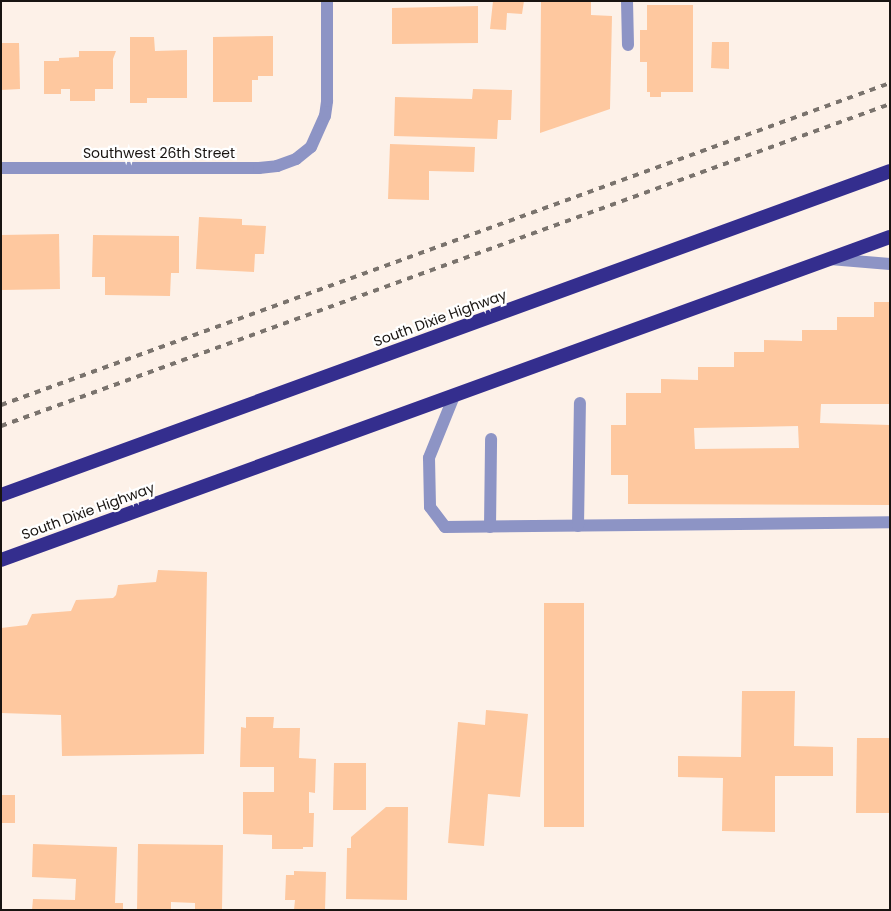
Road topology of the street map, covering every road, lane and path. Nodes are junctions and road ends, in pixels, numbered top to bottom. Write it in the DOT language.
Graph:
graph roads {
  1 [pos="327,1"];
  2 [pos="627,1"];
  3 [pos="628,45"];
  4 [pos="1,168"];
  5 [pos="890,171"];
  6 [pos="890,237"];
  7 [pos="828,259"];
  8 [pos="890,264"];
  9 [pos="454,396"];
  10 [pos="580,403"];
  11 [pos="491,439"];
  12 [pos="1,495"];
  13 [pos="890,522"];
  14 [pos="578,526"];
  15 [pos="490,527"];
  16 [pos="1,560"];
  1 -- 4 [label="street, Southwest 26th Street"];
  2 -- 3 [label="street"];
  5 -- 12 [label="highway, South Dixie Highway"];
  6 -- 7 [label="highway, South Dixie Highway"];
  7 -- 8 [label="street"];
  7 -- 9 [label="highway, South Dixie Highway"];
  9 -- 15 [label="street"];
  9 -- 16 [label="highway, South Dixie Highway"];
  10 -- 14 [label="street"];
  11 -- 15 [label="street"];
  13 -- 14 [label="street"];
  14 -- 15 [label="street"];
}
